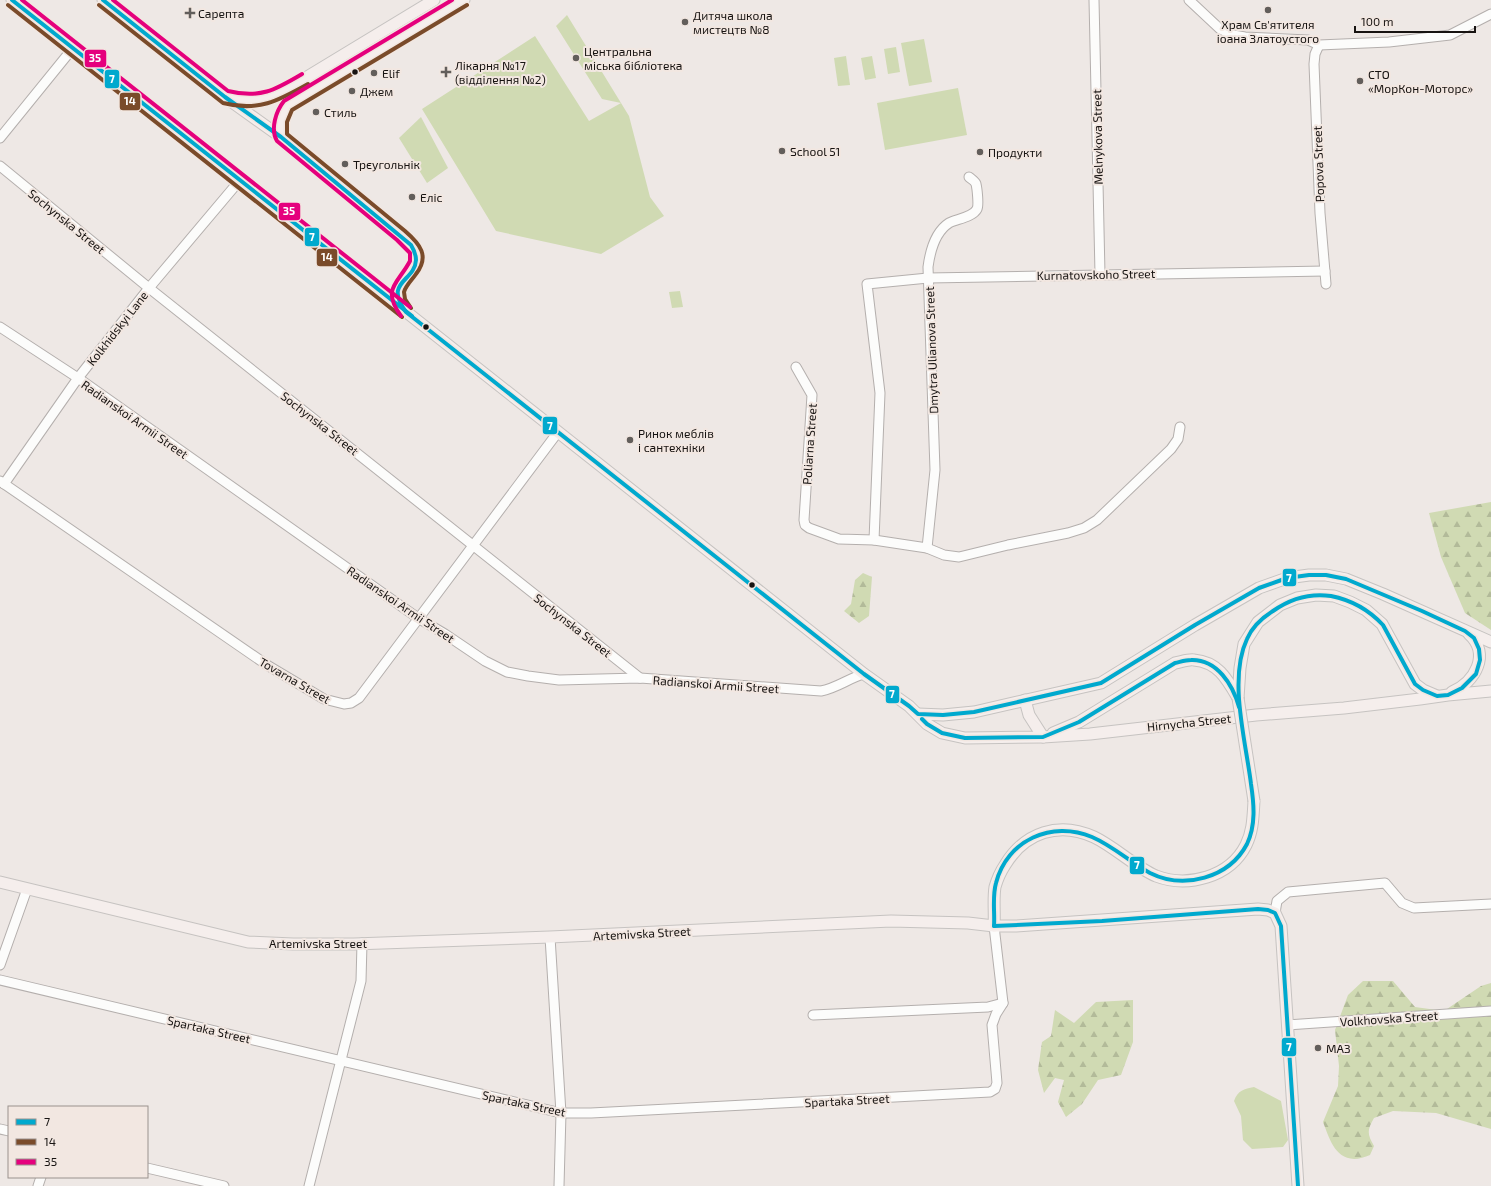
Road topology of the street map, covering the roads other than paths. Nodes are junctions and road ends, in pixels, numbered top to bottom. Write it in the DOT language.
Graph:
graph roads {
  1 [pos="12,0"];
  2 [pos="102,0"];
  3 [pos="434,0"];
  4 [pos="464,0"];
  5 [pos="1094,0"];
  6 [pos="1189,0"];
  7 [pos="1491,14"];
  8 [pos="1319,45"];
  9 [pos="73,48"];
  10 [pos="279,94"];
  11 [pos="225,97"];
  12 [pos="288,106"];
  13 [pos="282,137"];
  14 [pos="0,138"];
  15 [pos="0,166"];
  16 [pos="969,177"];
  17 [pos="240,180"];
  18 [pos="1325,271"];
  19 [pos="1100,274"];
  20 [pos="928,278"];
  21 [pos="401,284"];
  22 [pos="1326,284"];
  23 [pos="374,287"];
  24 [pos="149,288"];
  25 [pos="406,312"];
  26 [pos="0,327"];
  27 [pos="796,367"];
  28 [pos="78,378"];
  29 [pos="1180,427"];
  30 [pos="558,432"];
  31 [pos="2,482"];
  32 [pos="874,540"];
  33 [pos="473,545"];
  34 [pos="927,548"];
  35 [pos="418,618"];
  36 [pos="1465,631"];
  37 [pos="1491,642"];
  38 [pos="864,674"];
  39 [pos="640,678"];
  40 [pos="1491,691"];
  41 [pos="1442,695"];
  42 [pos="1238,698"];
  43 [pos="1025,700"];
  44 [pos="918,714"];
  45 [pos="1043,737"];
  46 [pos="0,882"];
  47 [pos="27,889"];
  48 [pos="1491,904"];
  49 [pos="1275,913"];
  50 [pos="994,926"];
  51 [pos="550,937"];
  52 [pos="362,943"];
  53 [pos="0,965"];
  54 [pos="0,980"];
  55 [pos="1004,1003"];
  56 [pos="1491,1011"];
  57 [pos="813,1015"];
  58 [pos="1287,1025"];
  59 [pos="340,1060"];
  60 [pos="561,1113"];
  61 [pos="148,1168"];
  62 [pos="224,1186"];
  63 [pos="309,1186"];
  64 [pos="559,1186"];
  65 [pos="1298,1186"];
  1 -- 9 [label="main road, Hirnycha Street"];
  2 -- 11 [label="main road"];
  3 -- 10 [label="main road"];
  4 -- 12 [label="main road"];
  5 -- 19 [label="street, Melnykova Street"];
  6 -- 8 [label="street"];
  7 -- 8 [label="street"];
  8 -- 18 [label="street, Popova Street"];
  9 -- 14 [label="street"];
  9 -- 17 [label="main road, Hirnycha Street"];
  10 -- 11 [label="main road"];
  10 -- 12 [label="main road"];
  11 -- 13 [label="main road"];
  12 -- 13 [label="main road"];
  13 -- 21 [label="main road"];
  15 -- 24 [label="street, Sochynska Street"];
  16 -- 20 [label="street, Dmytra Ulianova Street"];
  17 -- 23 [label="main road, Hirnycha Street"];
  17 -- 24 [label="street, Kolkhidskyi Lane"];
  18 -- 19 [label="street, Kurnatovskoho Street"];
  18 -- 22 [label="street, Popova Street"];
  19 -- 20 [label="street, Kurnatovskoho Street"];
  20 -- 32 [label="street, Kurnatovskoho Street"];
  20 -- 34 [label="street, Dmytra Ulianova Street"];
  21 -- 23 [label="main road"];
  21 -- 25 [label="main road, Hirnycha Street"];
  23 -- 25 [label="main road, Hirnycha Street"];
  24 -- 28 [label="street, Kolkhidskyi Lane"];
  24 -- 33 [label="street, Sochynska Street"];
  25 -- 30 [label="main road, Hirnycha Street"];
  26 -- 28 [label="street, Radianskoi Armii Street"];
  27 -- 32 [label="street, Poliarna Street"];
  28 -- 31 [label="street, Kolkhidskyi Lane"];
  28 -- 35 [label="street, Radianskoi Armii Street"];
  29 -- 34 [label="street"];
  30 -- 33 [label="street, Tovarna Street"];
  30 -- 38 [label="main road, Hirnycha Street"];
  31 -- 35 [label="street, Tovarna Street"];
  32 -- 34 [label="street"];
  33 -- 35 [label="street, Tovarna Street"];
  33 -- 39 [label="street, Sochynska Street"];
  35 -- 39 [label="street, Radianskoi Armii Street"];
  36 -- 37 [label="main road"];
  36 -- 41 [label="main road"];
  36 -- 43 [label="main road"];
  38 -- 39 [label="street, Radianskoi Armii Street"];
  38 -- 44 [label="main road, Hirnycha Street"];
  40 -- 41 [label="main road, Hirnycha Street"];
  41 -- 42 [label="main road"];
  41 -- 45 [label="main road, Hirnycha Street"];
  42 -- 45 [label="main road"];
  42 -- 50 [label="main road, bridge"];
  43 -- 44 [label="main road"];
  43 -- 45 [label="main road"];
  44 -- 45 [label="main road, Hirnycha Street"];
  46 -- 47 [label="main road, Artemivska Street"];
  47 -- 52 [label="main road, Artemivska Street"];
  47 -- 53 [label="street"];
  48 -- 49 [label="street"];
  49 -- 50 [label="main road, Artemivska Street"];
  49 -- 58 [label="main road"];
  50 -- 51 [label="main road, Artemivska Street"];
  50 -- 55 [label="street"];
  51 -- 52 [label="main road, Artemivska Street"];
  51 -- 60 [label="street"];
  52 -- 59 [label="street"];
  54 -- 59 [label="street, Spartaka Street"];
  55 -- 57 [label="street"];
  55 -- 60 [label="street, Spartaka Street"];
  56 -- 58 [label="street, Volkhovska Street"];
  58 -- 65 [label="main road"];
  59 -- 60 [label="street, Spartaka Street"];
  59 -- 63 [label="street"];
  60 -- 64 [label="street"];
  61 -- 62 [label="street"];
}
